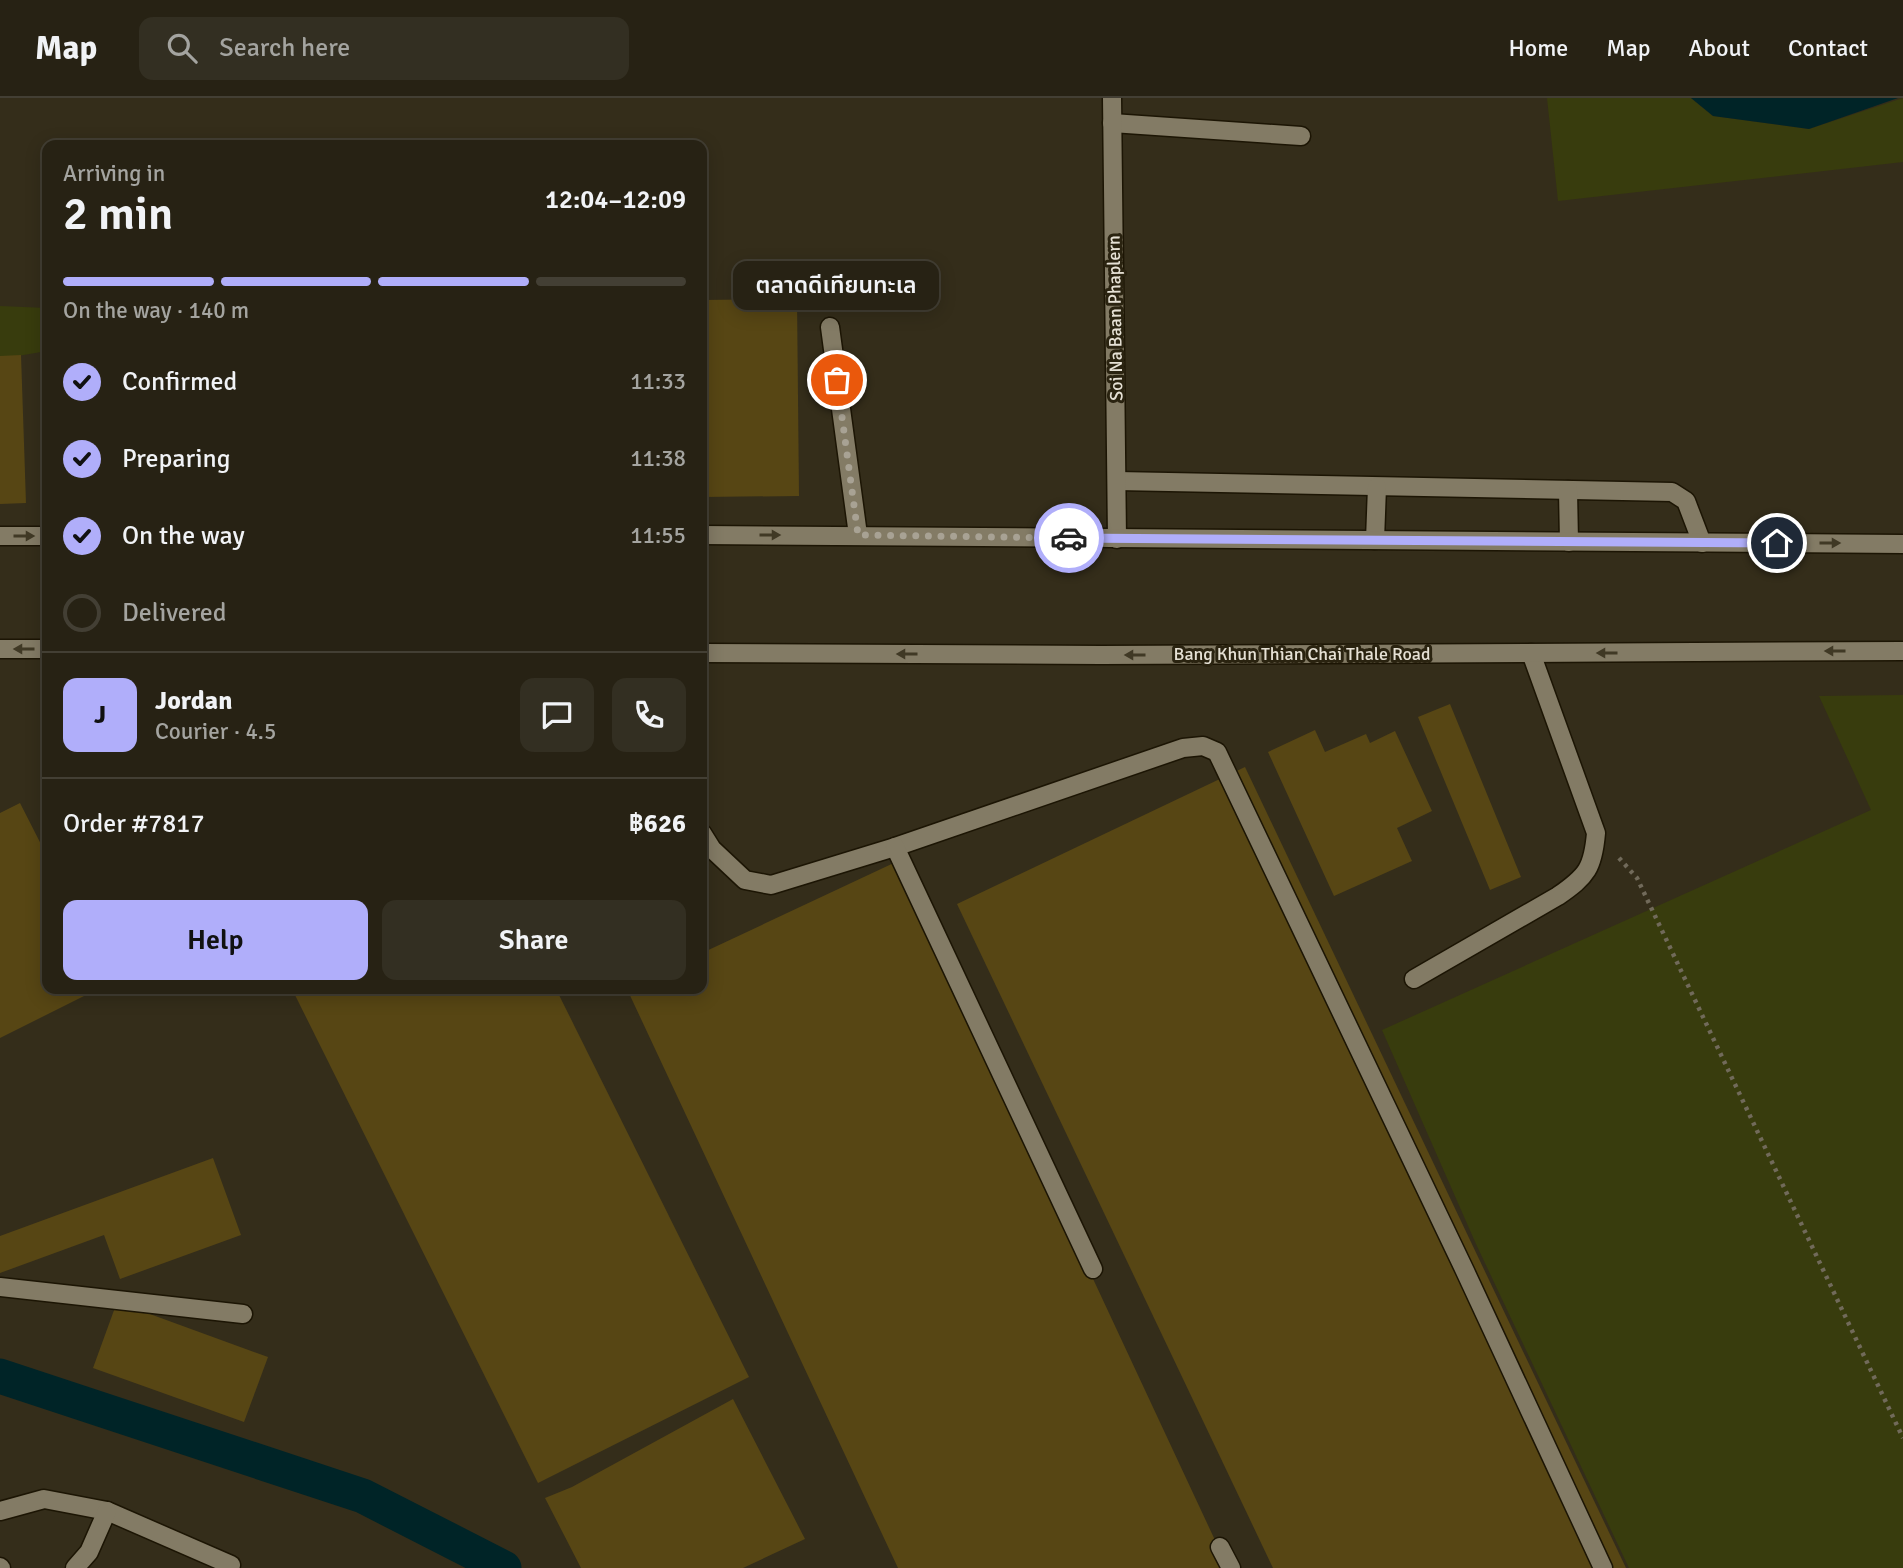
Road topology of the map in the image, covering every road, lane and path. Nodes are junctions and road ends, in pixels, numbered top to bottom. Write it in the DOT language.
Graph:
graph roads {
  1 [pos="1112,98"];
  2 [pos="1112,123"];
  3 [pos="1301,136"];
  4 [pos="830,327"];
  5 [pos="1117,481"];
  6 [pos="1377,487"];
  7 [pos="1568,490"];
  8 [pos="858,535"];
  9 [pos="0,536"];
  10 [pos="42,536"];
  11 [pos="707,536"];
  12 [pos="1117,539"];
  13 [pos="1375,540"];
  14 [pos="1569,542"];
  15 [pos="1702,543"];
  16 [pos="1903,544"];
  17 [pos="0,649"];
  18 [pos="42,649"];
  19 [pos="1903,651"];
  20 [pos="707,653"];
  21 [pos="1531,653"];
  22 [pos="1596,834"];
  23 [pos="707,841"];
  24 [pos="895,848"];
  25 [pos="1414,979"];
  26 [pos="1093,1269"];
  27 [pos="0,1287"];
  28 [pos="243,1314"];
  29 [pos="1903,1438"];
  30 [pos="0,1511"];
  31 [pos="107,1511"];
  32 [pos="1220,1547"];
  33 [pos="232,1565"];
  34 [pos="75,1568"];
  35 [pos="1231,1568"];
  36 [pos="1603,1568"];
  1 -- 2 [label="main road, Soi Na Baan Phaplern"];
  2 -- 3 [label="main road"];
  2 -- 5 [label="main road, Soi Na Baan Phaplern"];
  4 -- 8 [label="main road"];
  5 -- 6 [label="main road"];
  5 -- 12 [label="main road, Soi Na Baan Phaplern"];
  6 -- 7 [label="main road"];
  6 -- 13 [label="main road"];
  7 -- 14 [label="main road"];
  7 -- 15 [label="main road"];
  11 -- 8 [label="main road, one-way"];
  8 -- 12 [label="main road"];
  9 -- 10 [label="main road, one-way"];
  12 -- 13 [label="main road"];
  13 -- 14 [label="main road"];
  14 -- 15 [label="main road"];
  15 -- 16 [label="main road, one-way"];
  18 -- 17 [label="main road, one-way"];
  19 -- 21 [label="main road, Bang Khun Thian Chai Thale Road, one-way"];
  21 -- 20 [label="main road, Bang Khun Thian Chai Thale Road, one-way"];
  21 -- 22 [label="main road"];
  22 -- 25 [label="main road"];
  22 -- 29 [label="path"];
  23 -- 24 [label="main road"];
  24 -- 26 [label="main road"];
  24 -- 36 [label="main road"];
  27 -- 28 [label="main road"];
  30 -- 31 [label="main road"];
  31 -- 33 [label="main road"];
  31 -- 34 [label="main road"];
  32 -- 35 [label="main road"];
}
